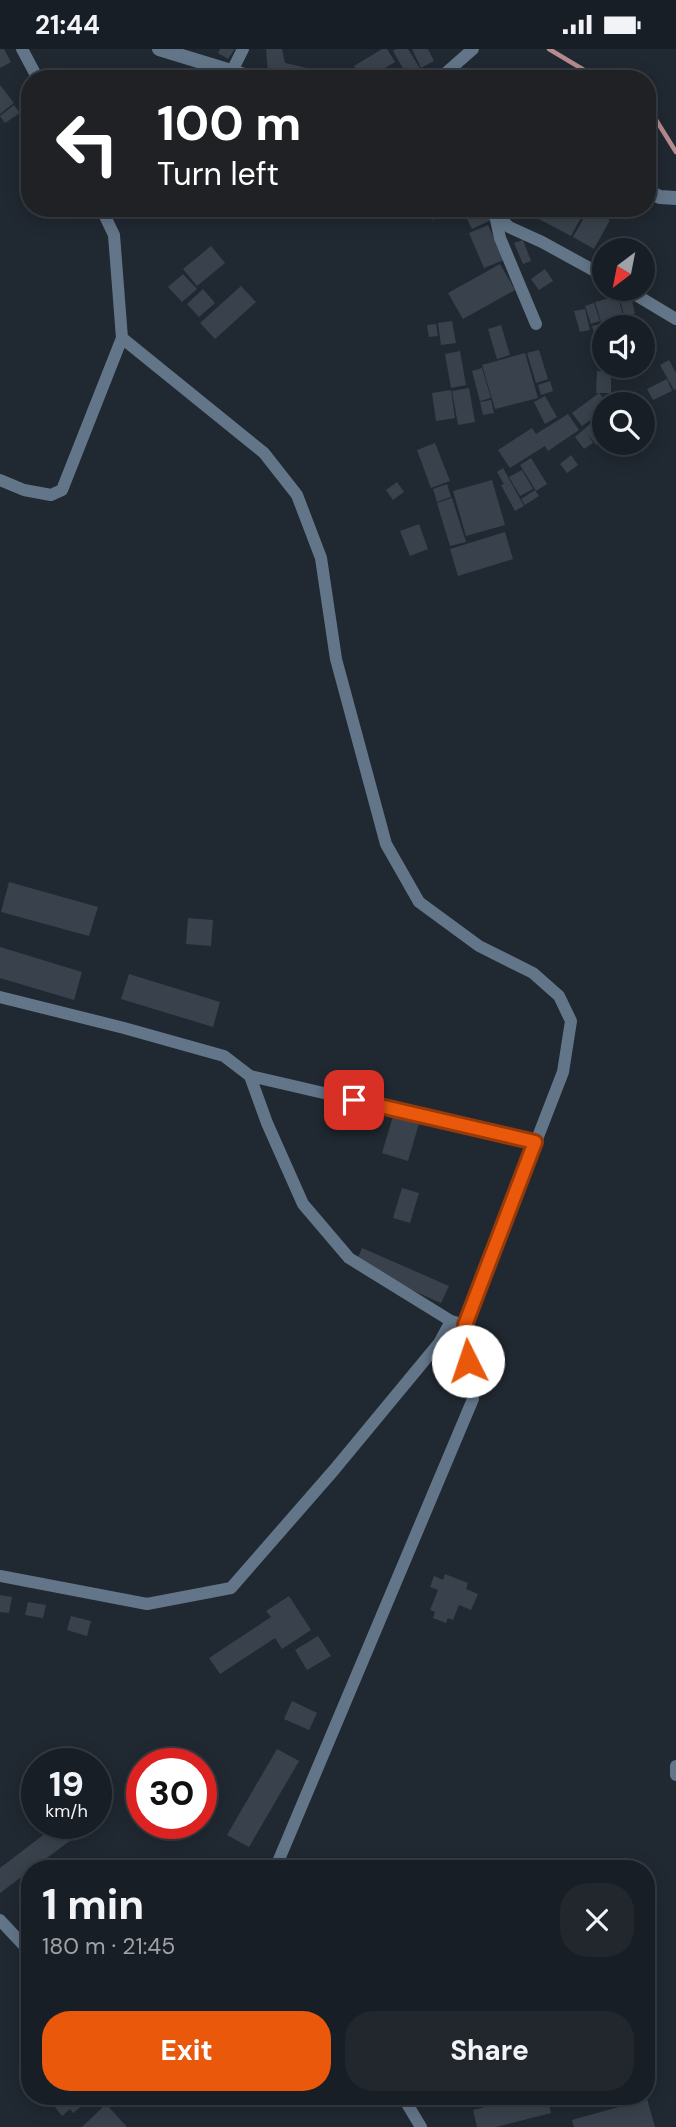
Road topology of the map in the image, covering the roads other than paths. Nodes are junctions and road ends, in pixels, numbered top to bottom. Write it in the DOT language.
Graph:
graph roads {
  1 [pos="22,49"];
  2 [pos="159,49"];
  3 [pos="243,49"];
  4 [pos="473,49"];
  5 [pos="33,70"];
  6 [pos="229,70"];
  7 [pos="232,70"];
  8 [pos="449,70"];
  9 [pos="656,195"];
  10 [pos="676,198"];
  11 [pos="106,217"];
  12 [pos="494,217"];
  13 [pos="498,217"];
  14 [pos="592,269"];
  15 [pos="646,301"];
  16 [pos="676,319"];
  17 [pos="536,324"];
  18 [pos="121,338"];
  19 [pos="0,480"];
  20 [pos="0,997"];
  21 [pos="250,1076"];
  22 [pos="535,1142"];
  23 [pos="451,1321"];
  24 [pos="465,1325"];
  25 [pos="0,1576"];
  26 [pos="676,1766"];
  27 [pos="676,1775"];
  28 [pos="279,1860"];
  29 [pos="0,1920"];
  30 [pos="21,1942"];
  31 [pos="408,2105"];
  32 [pos="421,2127"];
  1 -- 5 [label="street"];
  2 -- 6 [label="street"];
  3 -- 7 [label="street"];
  4 -- 8 [label="street"];
  9 -- 10 [label="street"];
  11 -- 18 [label="street"];
  12 -- 17 [label="street"];
  13 -- 14 [label="street"];
  15 -- 16 [label="street"];
  18 -- 19 [label="street"];
  18 -- 22 [label="street"];
  20 -- 21 [label="street"];
  21 -- 22 [label="street"];
  21 -- 23 [label="street"];
  22 -- 24 [label="street"];
  23 -- 24 [label="street"];
  23 -- 25 [label="street"];
  24 -- 28 [label="street"];
  26 -- 27 [label="street"];
  29 -- 30 [label="street"];
  31 -- 32 [label="street"];
}
